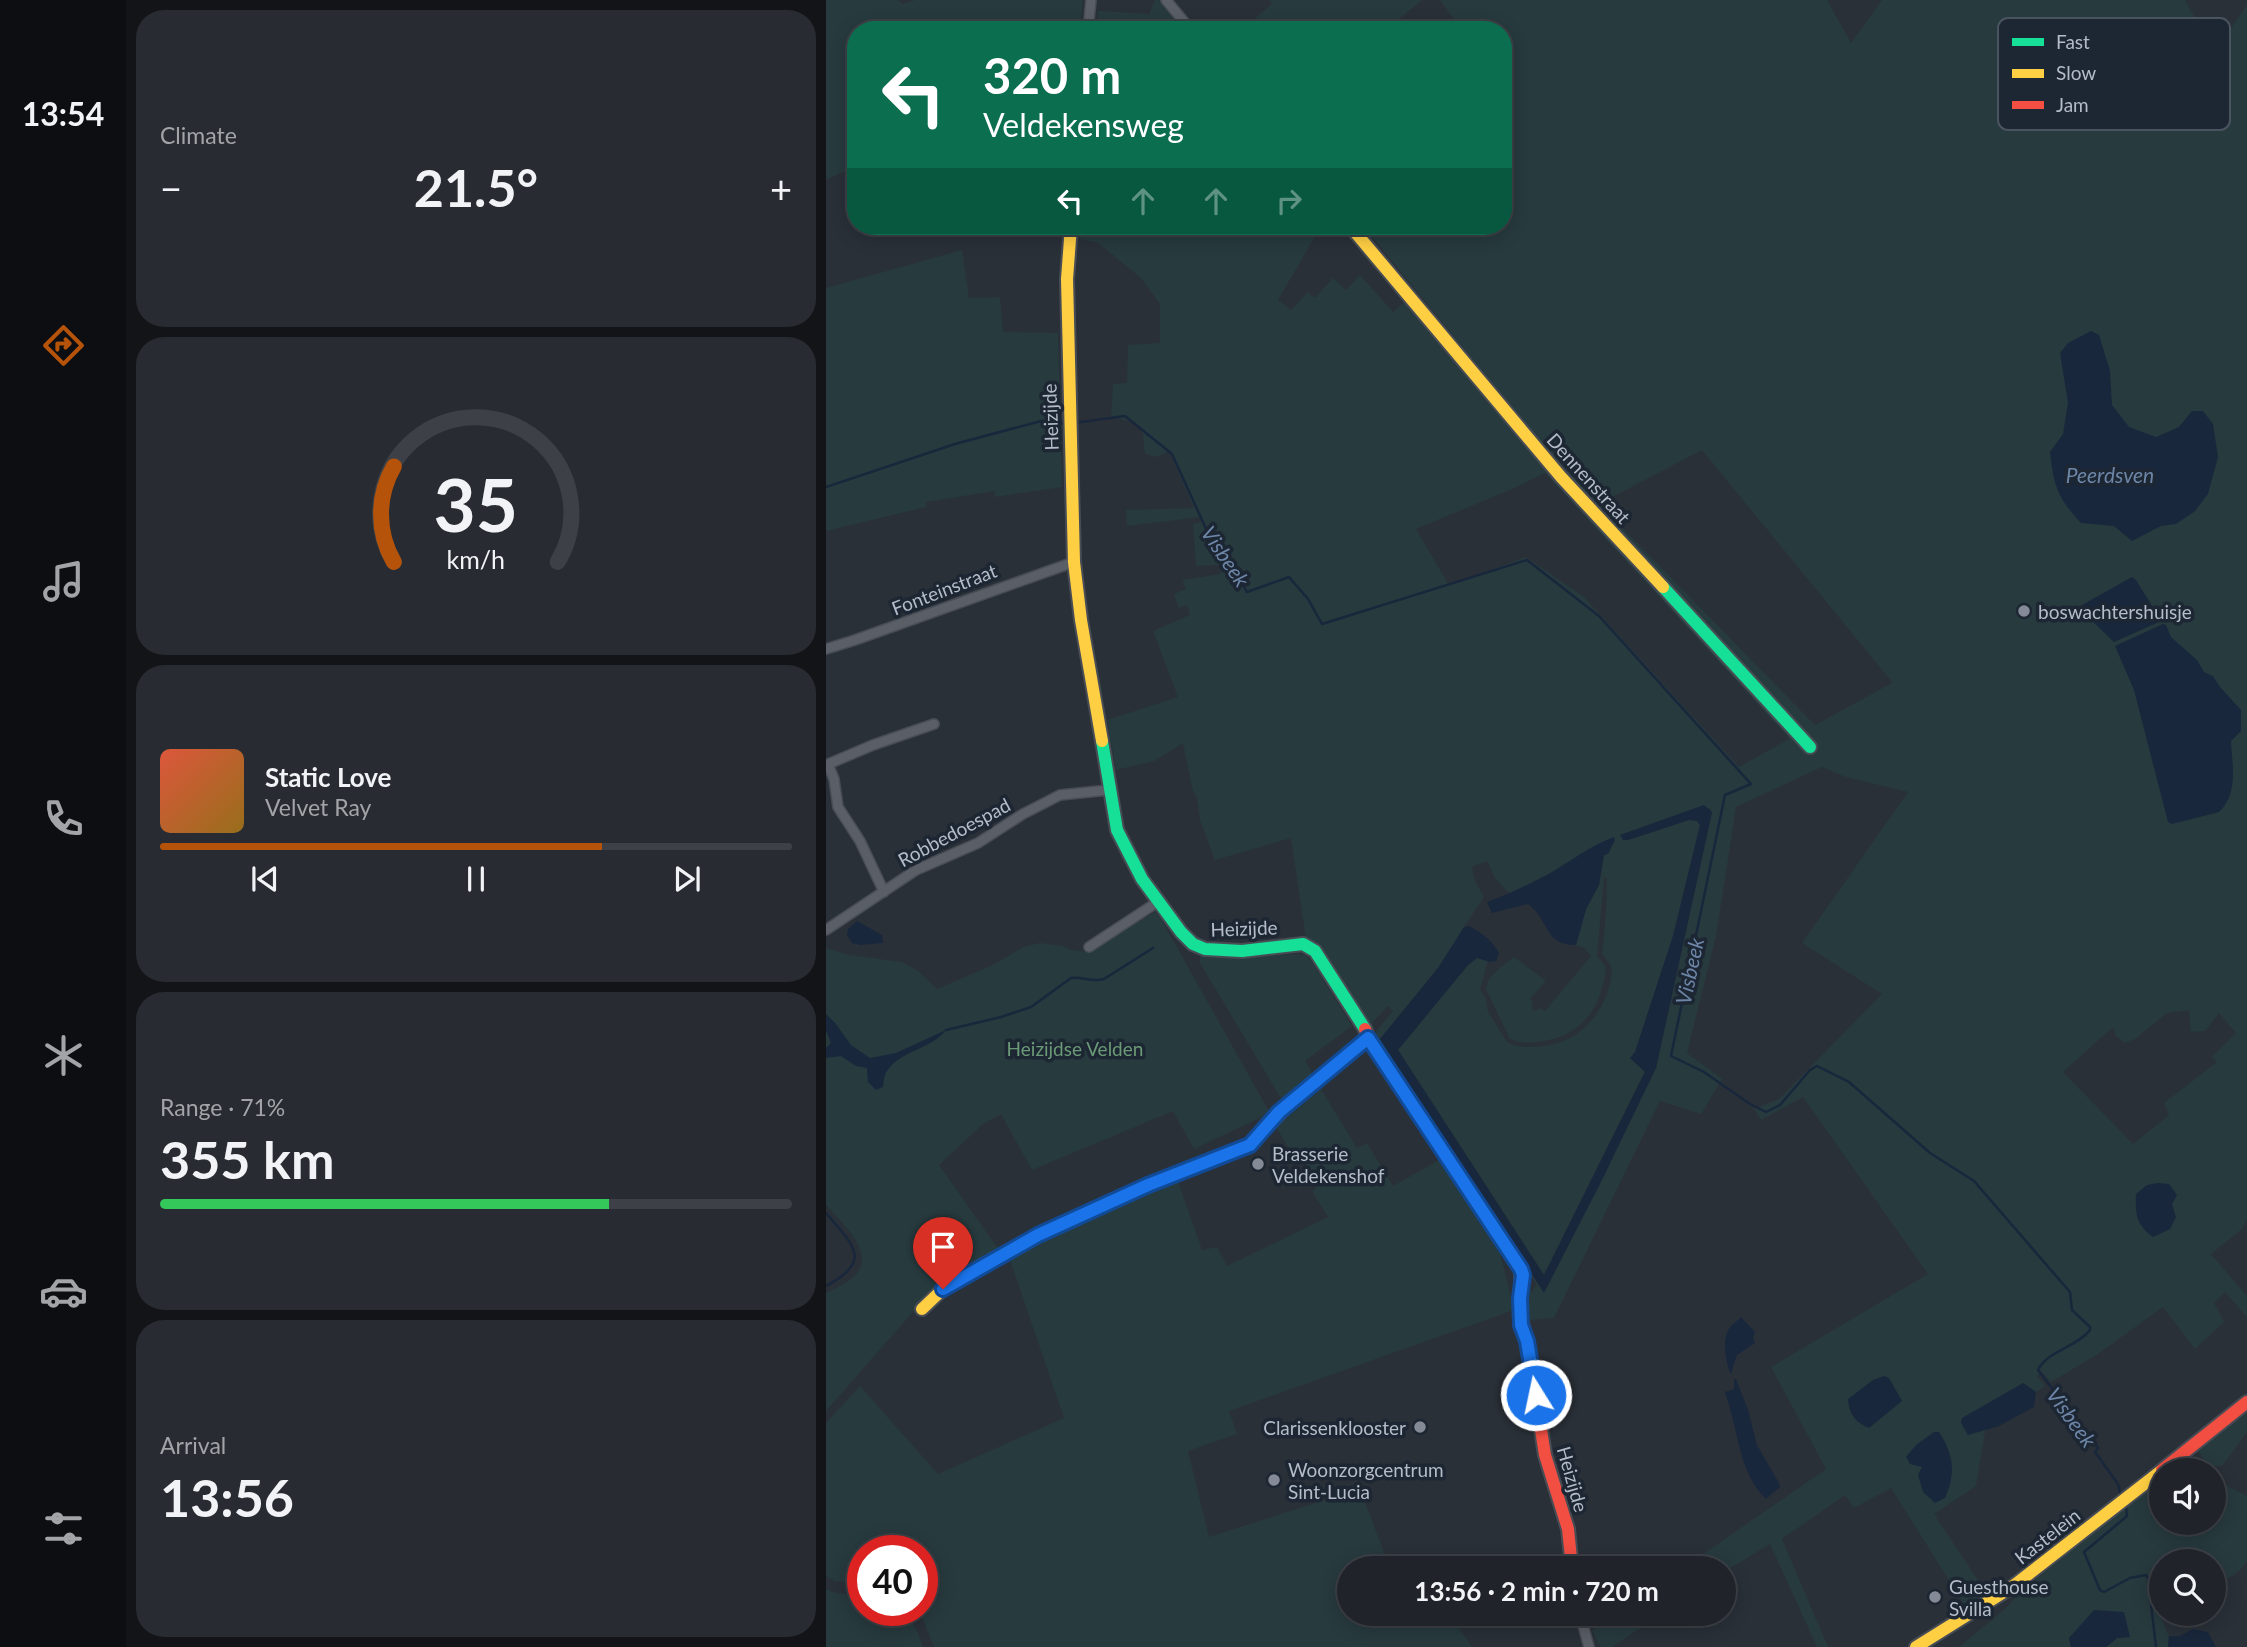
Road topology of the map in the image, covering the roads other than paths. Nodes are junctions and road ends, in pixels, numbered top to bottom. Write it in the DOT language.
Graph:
graph roads {
  1 [pos="1091,0"];
  2 [pos="1166,0"];
  3 [pos="1089,21"];
  4 [pos="1184,21"];
  5 [pos="1070,235"];
  6 [pos="1358,235"];
  7 [pos="1074,562"];
  8 [pos="826,649"];
  9 [pos="934,724"];
  10 [pos="1810,747"];
  11 [pos="827,765"];
  12 [pos="1109,790"];
  13 [pos="884,892"];
  14 [pos="1156,903"];
  15 [pos="826,930"];
  16 [pos="1089,947"];
  17 [pos="1368,1038"];
  18 [pos="922,1309"];
  19 [pos="2247,1402"];
  20 [pos="2177,1458"];
  21 [pos="2149,1480"];
  22 [pos="1571,1556"];
  23 [pos="1583,1626"];
  24 [pos="1589,1647"];
  25 [pos="1917,1647"];
  1 -- 3 [label="street"];
  2 -- 4 [label="street"];
  5 -- 7 [label="street, Heizijde"];
  6 -- 10 [label="street, Dennenstraat"];
  7 -- 8 [label="street, Fonteinstraat"];
  7 -- 12 [label="street, Heizijde"];
  9 -- 11 [label="street"];
  11 -- 13 [label="street"];
  12 -- 13 [label="street, Robbedoespad"];
  12 -- 14 [label="street, Heizijde"];
  13 -- 15 [label="street, Robbedoespad"];
  14 -- 16 [label="street"];
  14 -- 17 [label="street, Heizijde"];
  17 -- 18 [label="street"];
  17 -- 22 [label="street, Heizijde"];
  19 -- 20 [label="street, Kastelein"];
  21 -- 25 [label="street, Kastelein"];
  23 -- 24 [label="street"];
}
